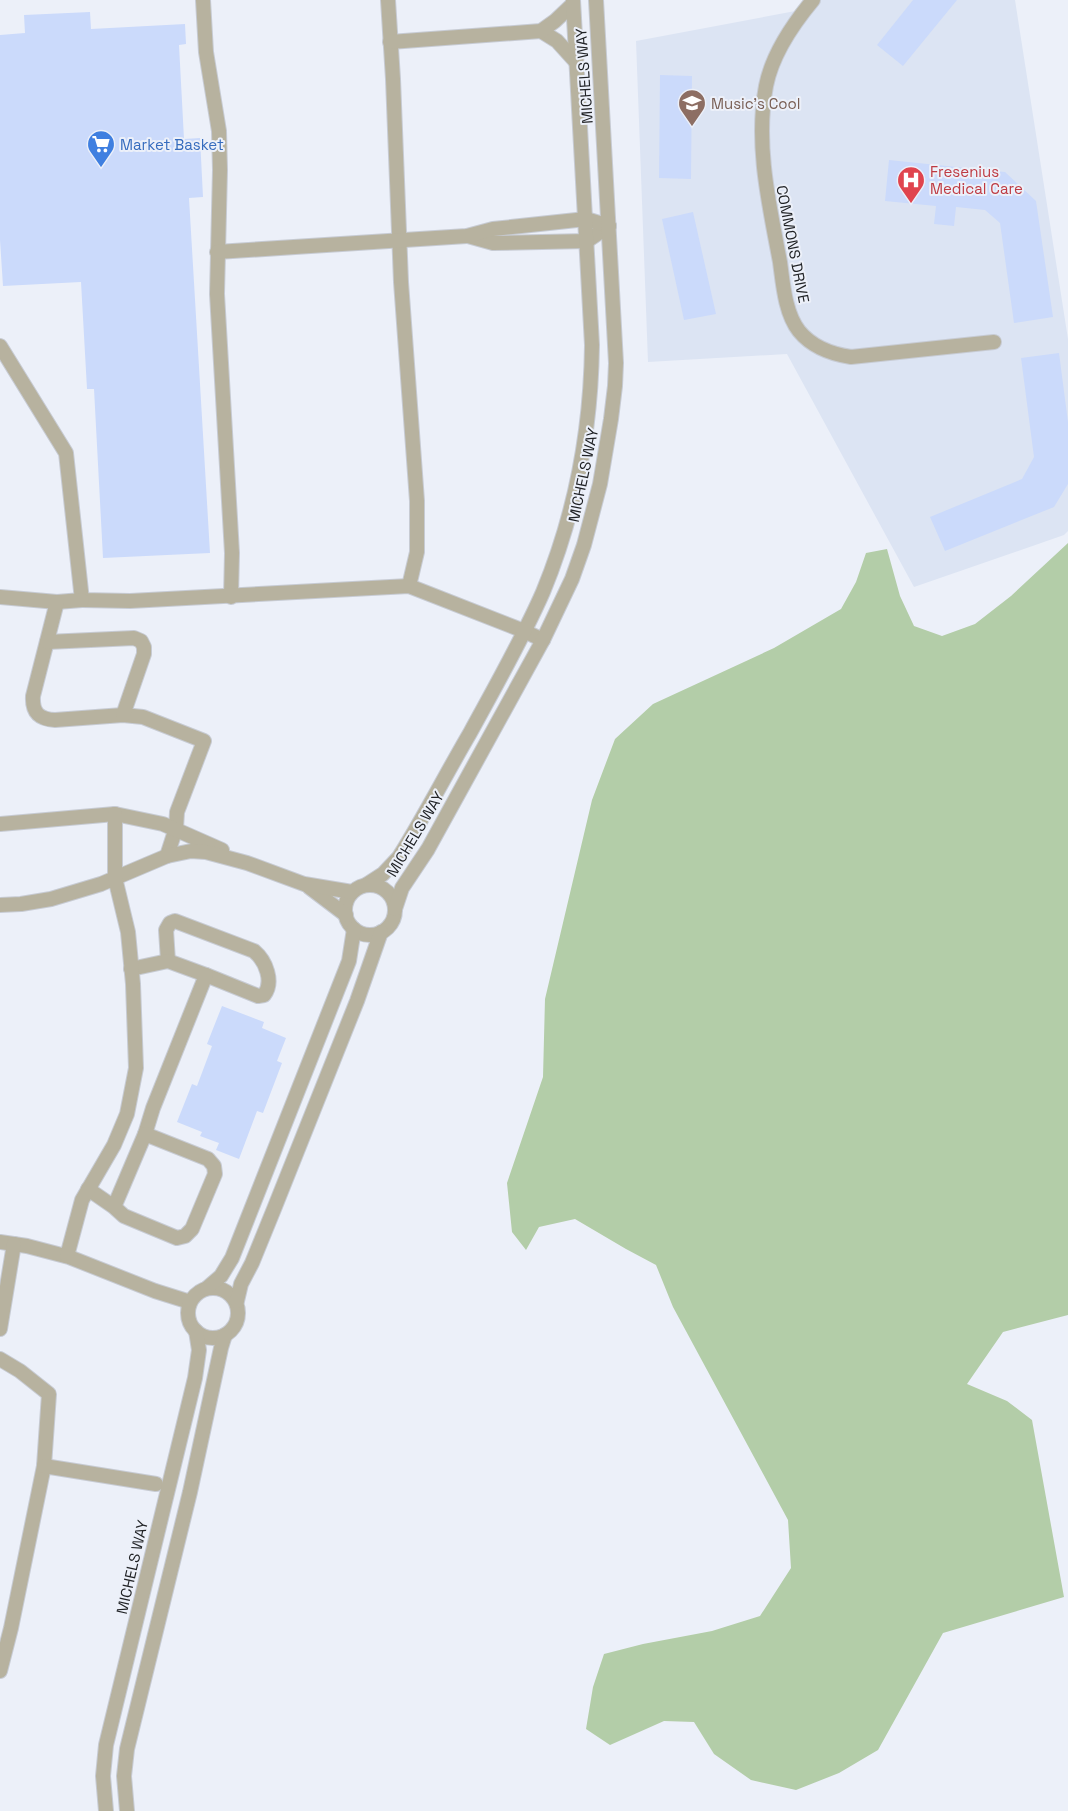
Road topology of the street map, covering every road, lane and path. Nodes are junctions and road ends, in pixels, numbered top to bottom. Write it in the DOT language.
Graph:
graph roads {
  1 [pos="203,0"];
  2 [pos="388,0"];
  3 [pos="596,0"];
  4 [pos="813,0"];
  5 [pos="573,2"];
  6 [pos="541,31"];
  7 [pos="390,42"];
  8 [pos="576,62"];
  9 [pos="586,219"];
  10 [pos="609,226"];
  11 [pos="468,236"];
  12 [pos="400,240"];
  13 [pos="587,241"];
  14 [pos="217,252"];
  15 [pos="994,342"];
  16 [pos="0,346"];
  17 [pos="409,586"];
  18 [pos="0,597"];
  19 [pos="231,597"];
  20 [pos="82,600"];
  21 [pos="57,602"];
  22 [pos="524,631"];
  23 [pos="543,640"];
  24 [pos="47,642"];
  25 [pos="122,715"];
  26 [pos="115,814"];
  27 [pos="0,824"];
  28 [pos="176,828"];
  29 [pos="167,856"];
  30 [pos="247,863"];
  31 [pos="116,878"];
  32 [pos="304,884"];
  33 [pos="366,885"];
  34 [pos="352,892"];
  35 [pos="0,905"];
  36 [pos="395,909"];
  37 [pos="346,915"];
  38 [pos="354,929"];
  39 [pos="381,932"];
  40 [pos="168,961"];
  41 [pos="131,969"];
  42 [pos="206,975"];
  43 [pos="145,1134"];
  44 [pos="88,1189"];
  45 [pos="114,1207"];
  46 [pos="0,1242"];
  47 [pos="14,1244"];
  48 [pos="67,1256"];
  49 [pos="207,1288"];
  50 [pos="237,1301"];
  51 [pos="190,1302"];
  52 [pos="0,1328"];
  53 [pos="196,1331"];
  54 [pos="225,1335"];
  55 [pos="0,1359"];
  56 [pos="44,1466"];
  57 [pos="156,1484"];
  58 [pos="6,1625"];
  59 [pos="0,1671"];
  60 [pos="106,1811"];
  61 [pos="127,1811"];
  1 -- 14 [label="street"];
  2 -- 7 [label="street"];
  3 -- 10 [label="street, MICHELS WAY"];
  4 -- 15 [label="street, COMMONS DRIVE"];
  5 -- 6 [label="street"];
  5 -- 8 [label="street, MICHELS WAY"];
  6 -- 7 [label="street"];
  6 -- 8 [label="street"];
  7 -- 12 [label="street"];
  8 -- 9 [label="street, MICHELS WAY"];
  9 -- 10 [label="street"];
  9 -- 11 [label="street"];
  9 -- 13 [label="street, MICHELS WAY"];
  10 -- 13 [label="street"];
  10 -- 23 [label="street, MICHELS WAY"];
  11 -- 12 [label="street"];
  11 -- 13 [label="street"];
  12 -- 14 [label="street"];
  12 -- 17 [label="street"];
  13 -- 22 [label="street, MICHELS WAY"];
  14 -- 19 [label="street"];
  16 -- 20 [label="street"];
  17 -- 19 [label="street"];
  17 -- 22 [label="street"];
  18 -- 21 [label="street"];
  19 -- 20 [label="street"];
  20 -- 21 [label="street"];
  21 -- 24 [label="street"];
  22 -- 23 [label="street"];
  22 -- 33 [label="street, MICHELS WAY"];
  23 -- 36 [label="street, MICHELS WAY"];
  24 -- 25 [label="street"];
  24 -- 25 [label="street"];
  25 -- 28 [label="street"];
  26 -- 27 [label="street"];
  26 -- 28 [label="street"];
  26 -- 31 [label="street"];
  28 -- 29 [label="street"];
  28 -- 30 [label="street"];
  29 -- 30 [label="street"];
  29 -- 31 [label="street"];
  30 -- 32 [label="street"];
  31 -- 35 [label="street"];
  31 -- 41 [label="street"];
  32 -- 34 [label="street"];
  32 -- 37 [label="street"];
  33 -- 34 [label="street"];
  33 -- 36 [label="street"];
  34 -- 37 [label="street"];
  36 -- 39 [label="street"];
  37 -- 38 [label="street"];
  38 -- 39 [label="street"];
  38 -- 49 [label="street"];
  39 -- 50 [label="street"];
  40 -- 41 [label="street"];
  40 -- 42 [label="street"];
  40 -- 42 [label="street"];
  41 -- 44 [label="street"];
  42 -- 43 [label="street"];
  43 -- 45 [label="street"];
  43 -- 45 [label="street"];
  44 -- 45 [label="street"];
  44 -- 48 [label="street"];
  46 -- 47 [label="street"];
  47 -- 48 [label="street"];
  47 -- 52 [label="street"];
  48 -- 51 [label="street"];
  49 -- 50 [label="street"];
  49 -- 51 [label="street"];
  50 -- 54 [label="street"];
  51 -- 53 [label="street"];
  53 -- 54 [label="street"];
  53 -- 60 [label="street, MICHELS WAY"];
  54 -- 61 [label="street"];
  55 -- 56 [label="street"];
  56 -- 57 [label="street"];
  56 -- 58 [label="street"];
  58 -- 59 [label="street"];
}
